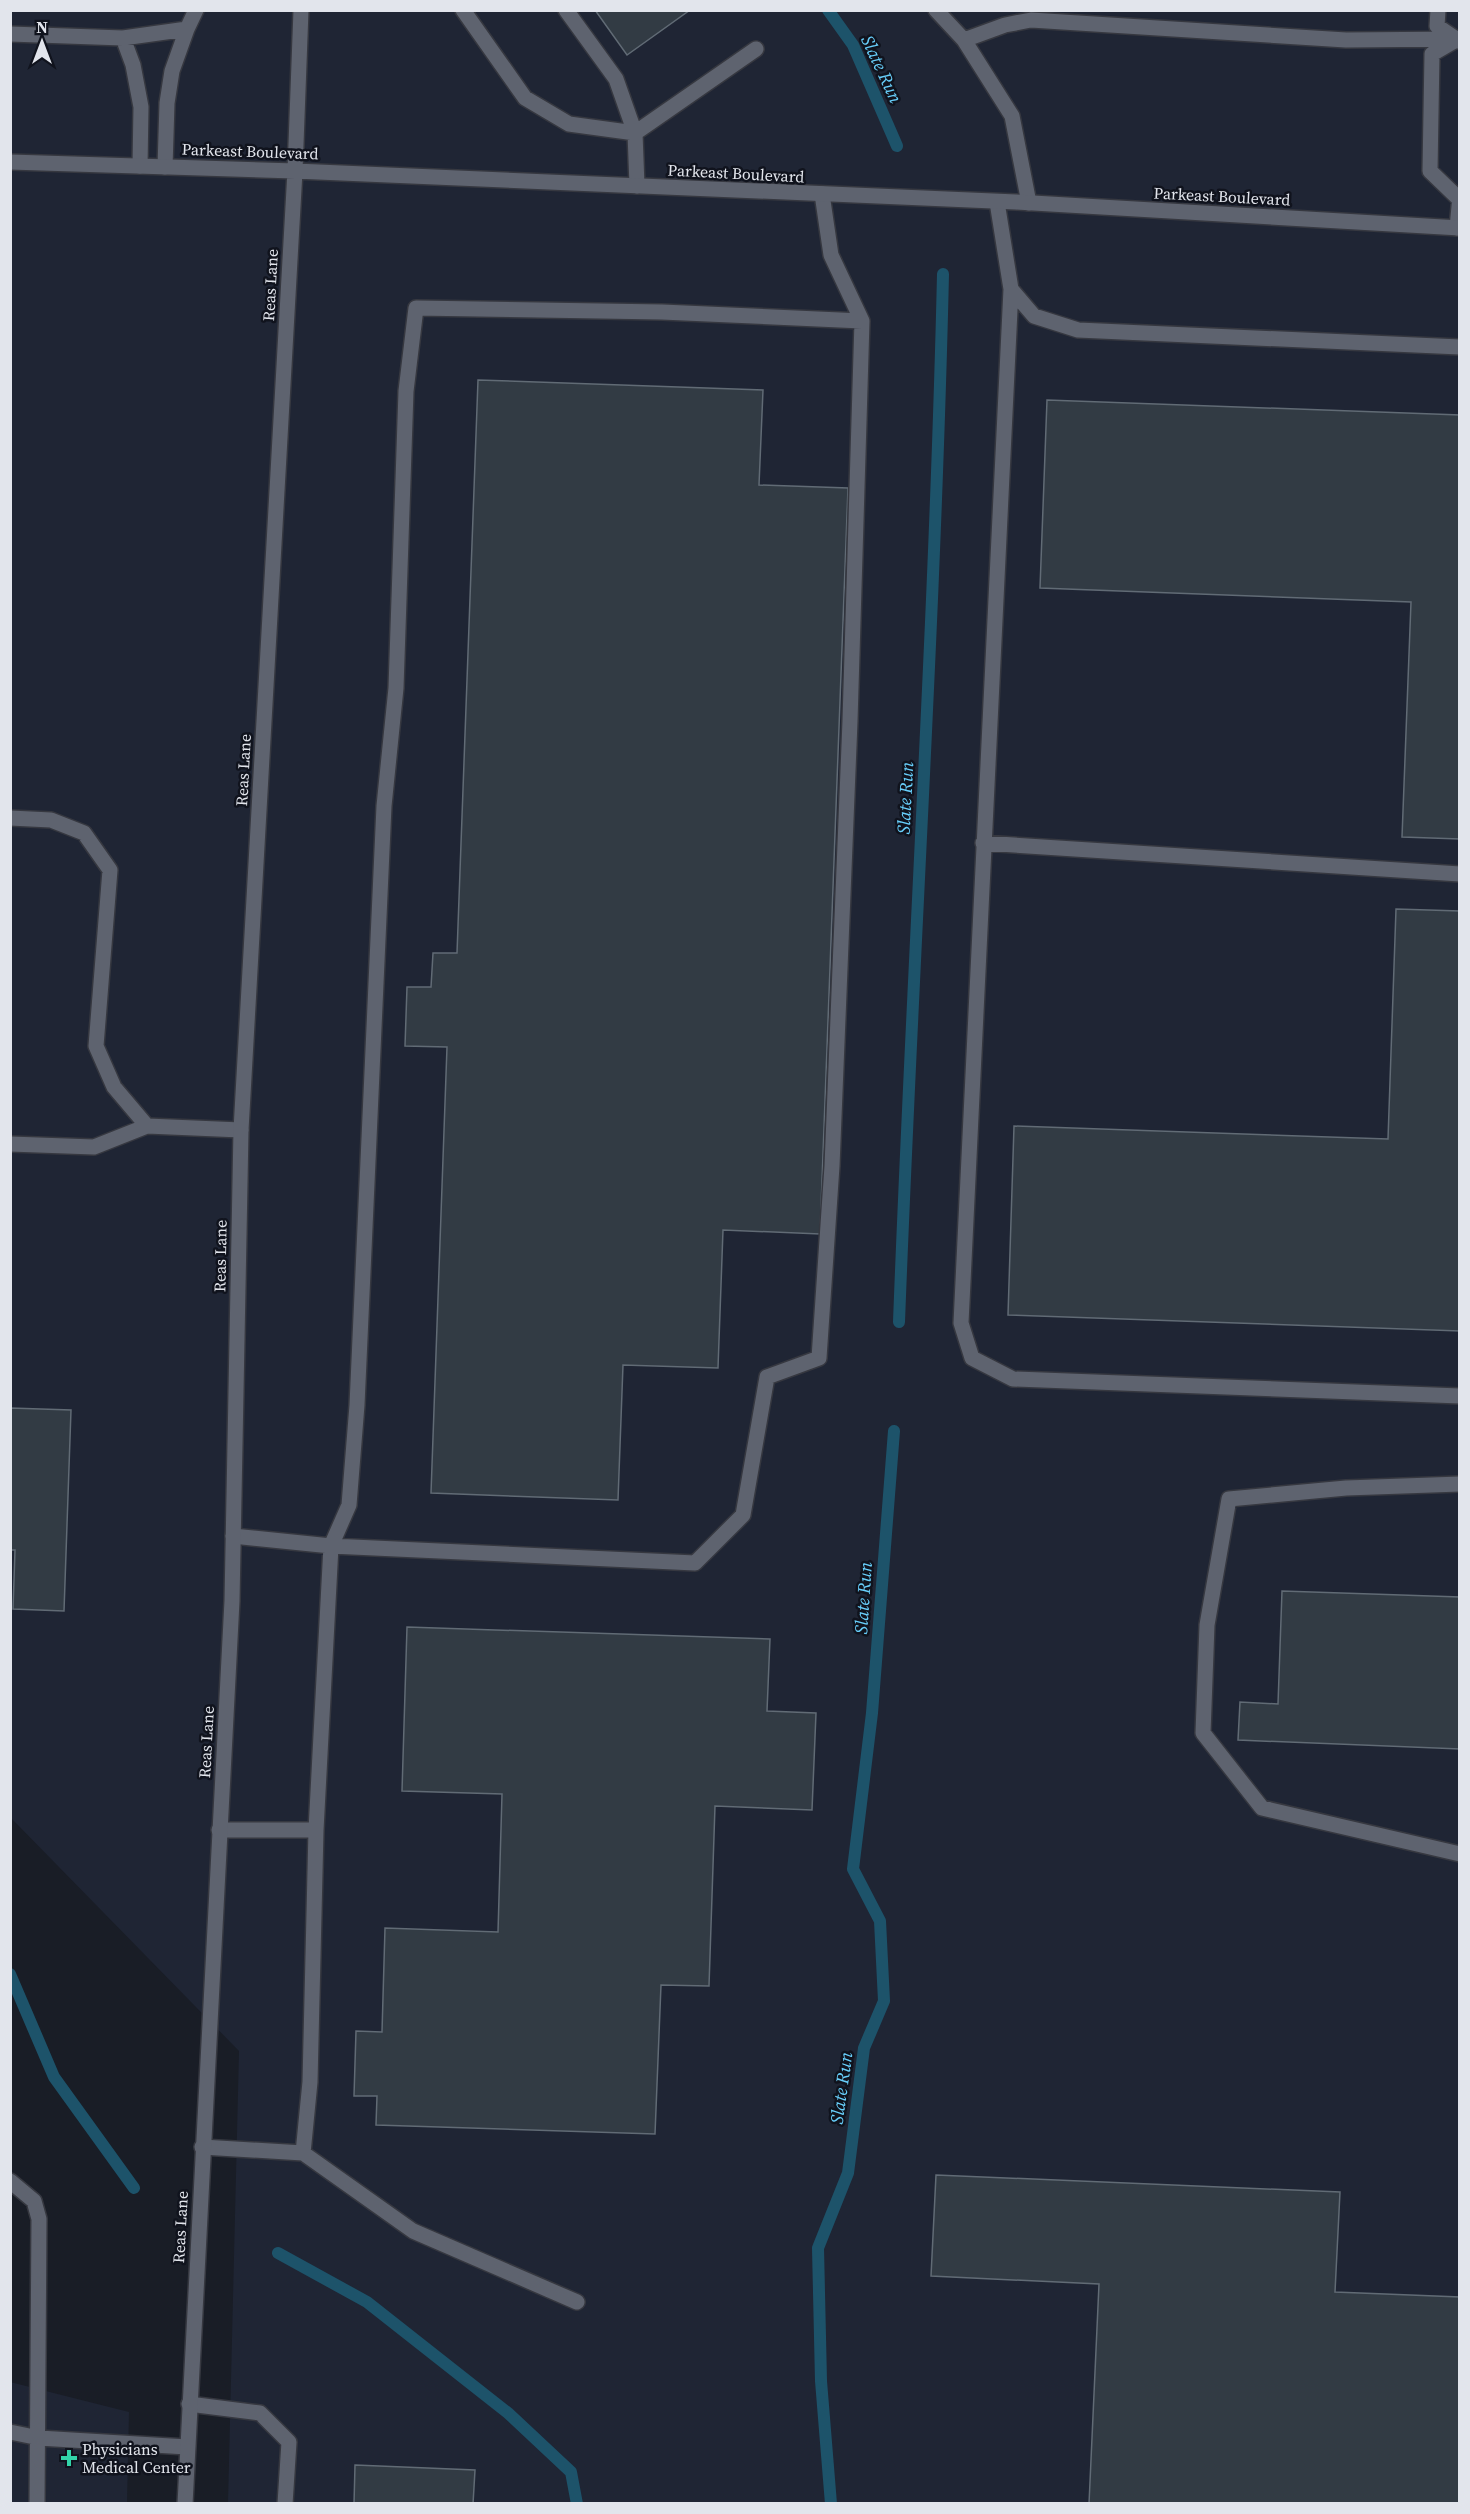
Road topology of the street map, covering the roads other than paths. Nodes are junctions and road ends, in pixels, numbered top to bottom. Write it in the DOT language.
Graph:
graph roads {
  1 [pos="196,10"];
  2 [pos="301,10"];
  3 [pos="463,10"];
  4 [pos="566,10"];
  5 [pos="936,10"];
  6 [pos="1438,10"];
  7 [pos="187,29"];
  8 [pos="10,34"];
  9 [pos="123,38"];
  10 [pos="1459,39"];
  11 [pos="964,40"];
  12 [pos="756,49"];
  13 [pos="636,133"];
  14 [pos="10,162"];
  15 [pos="140,166"];
  16 [pos="165,166"];
  17 [pos="295,171"];
  18 [pos="637,186"];
  19 [pos="822,194"];
  20 [pos="1459,197"];
  21 [pos="997,202"];
  22 [pos="1029,203"];
  23 [pos="1458,228"];
  24 [pos="1011,289"];
  25 [pos="862,321"];
  26 [pos="1460,347"];
  27 [pos="10,818"];
  28 [pos="983,843"];
  29 [pos="1460,874"];
  30 [pos="147,1126"];
  31 [pos="241,1131"];
  32 [pos="10,1144"];
  33 [pos="1460,1396"];
  34 [pos="1460,1484"];
  35 [pos="233,1536"];
  36 [pos="332,1546"];
  37 [pos="219,1830"];
  38 [pos="316,1830"];
  39 [pos="1460,1854"];
  40 [pos="202,2147"];
  41 [pos="303,2153"];
  42 [pos="10,2181"];
  43 [pos="577,2302"];
  44 [pos="189,2404"];
  45 [pos="10,2432"];
  46 [pos="39,2438"];
  47 [pos="187,2446"];
  48 [pos="37,2504"];
  49 [pos="185,2504"];
  50 [pos="285,2504"];
  1 -- 7 [label="street"];
  2 -- 17 [label="street, Reas Lane"];
  3 -- 13 [label="street"];
  4 -- 13 [label="street"];
  5 -- 11 [label="street"];
  6 -- 10 [label="street"];
  7 -- 9 [label="street"];
  7 -- 16 [label="street"];
  8 -- 9 [label="street"];
  9 -- 15 [label="street"];
  10 -- 11 [label="street"];
  10 -- 20 [label="street"];
  11 -- 22 [label="street"];
  12 -- 13 [label="street"];
  13 -- 18 [label="street"];
  14 -- 15 [label="street, Parkeast Boulevard"];
  15 -- 16 [label="street, Parkeast Boulevard"];
  16 -- 17 [label="street, Parkeast Boulevard"];
  17 -- 18 [label="street, Parkeast Boulevard"];
  17 -- 31 [label="street, Reas Lane"];
  18 -- 19 [label="street, Parkeast Boulevard"];
  19 -- 21 [label="street, Parkeast Boulevard"];
  19 -- 25 [label="street"];
  20 -- 23 [label="street"];
  21 -- 22 [label="street, Parkeast Boulevard"];
  21 -- 24 [label="street"];
  22 -- 23 [label="street, Parkeast Boulevard"];
  24 -- 26 [label="street"];
  24 -- 28 [label="street"];
  25 -- 36 [label="street"];
  25 -- 36 [label="street"];
  27 -- 30 [label="street"];
  28 -- 29 [label="street"];
  28 -- 33 [label="street"];
  30 -- 31 [label="street"];
  30 -- 32 [label="street"];
  31 -- 35 [label="street, Reas Lane"];
  34 -- 39 [label="street"];
  35 -- 36 [label="street"];
  35 -- 37 [label="street, Reas Lane"];
  36 -- 38 [label="street"];
  37 -- 38 [label="street"];
  37 -- 40 [label="street, Reas Lane"];
  38 -- 41 [label="street"];
  40 -- 41 [label="street"];
  40 -- 44 [label="street, Reas Lane"];
  41 -- 43 [label="street"];
  42 -- 46 [label="street"];
  44 -- 47 [label="street, Reas Lane"];
  44 -- 50 [label="street"];
  45 -- 46 [label="street"];
  46 -- 47 [label="street"];
  46 -- 48 [label="street"];
  47 -- 49 [label="street, Reas Lane"];
}
